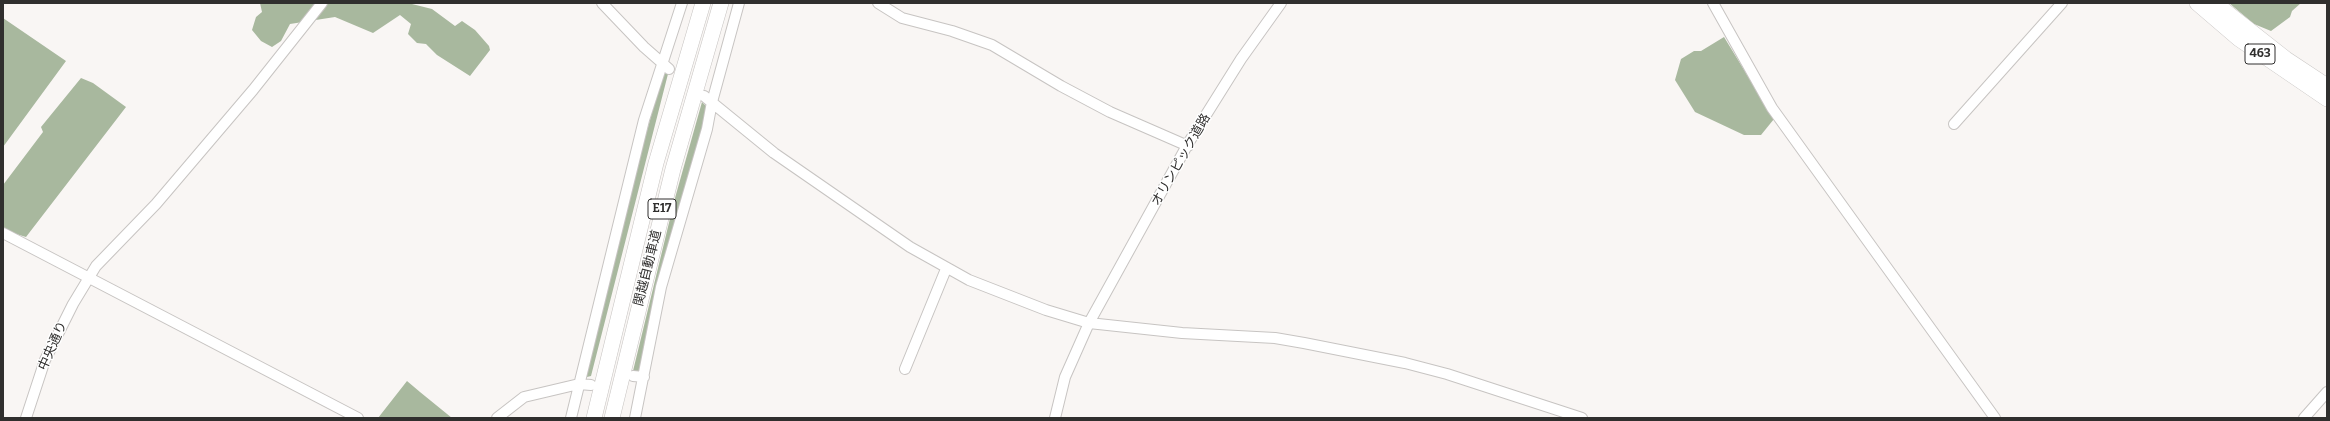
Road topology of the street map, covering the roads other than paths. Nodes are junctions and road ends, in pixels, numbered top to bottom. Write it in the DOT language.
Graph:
graph roads {
  1 [pos="322,3"];
  2 [pos="602,3"];
  3 [pos="682,3"];
  4 [pos="703,3"];
  5 [pos="721,3"];
  6 [pos="739,3"];
  7 [pos="878,3"];
  8 [pos="1281,3"];
  9 [pos="1713,3"];
  10 [pos="2062,3"];
  11 [pos="2197,3"];
  12 [pos="2215,3"];
  13 [pos="666,67"];
  14 [pos="2327,86"];
  15 [pos="708,99"];
  16 [pos="2327,99"];
  17 [pos="1954,124"];
  18 [pos="1188,146"];
  19 [pos="3,233"];
  20 [pos="946,268"];
  21 [pos="88,277"];
  22 [pos="1089,323"];
  23 [pos="905,369"];
  24 [pos="633,376"];
  25 [pos="644,377"];
  26 [pos="579,384"];
  27 [pos="591,384"];
  28 [pos="2327,392"];
  29 [pos="26,418"];
  30 [pos="358,418"];
  31 [pos="497,418"];
  32 [pos="571,418"];
  33 [pos="594,418"];
  34 [pos="612,418"];
  35 [pos="635,418"];
  36 [pos="1055,418"];
  37 [pos="1582,418"];
  38 [pos="1995,418"];
  39 [pos="2304,418"];
  1 -- 21 [label="street, 中央通り"];
  2 -- 13 [label="street"];
  3 -- 13 [label="street"];
  4 -- 33 [label="highway, 関越自動車道 / E17"];
  5 -- 34 [label="highway, 関越自動車道 / E17"];
  6 -- 15 [label="street"];
  7 -- 18 [label="street"];
  8 -- 18 [label="street, オリンピック道路"];
  9 -- 38 [label="street"];
  10 -- 17 [label="street"];
  11 -- 16 [label="highway, 463"];
  12 -- 14 [label="highway, 463"];
  13 -- 26 [label="street"];
  15 -- 20 [label="street"];
  15 -- 25 [label="street"];
  18 -- 22 [label="street, オリンピック道路"];
  19 -- 21 [label="street"];
  20 -- 22 [label="street"];
  20 -- 23 [label="street"];
  21 -- 29 [label="street, 中央通り"];
  21 -- 30 [label="street"];
  22 -- 36 [label="street, オリンピック道路"];
  22 -- 37 [label="street"];
  24 -- 25 [label="street"];
  25 -- 35 [label="street"];
  26 -- 27 [label="street"];
  26 -- 31 [label="street"];
  26 -- 32 [label="street"];
  28 -- 39 [label="street"];
}
